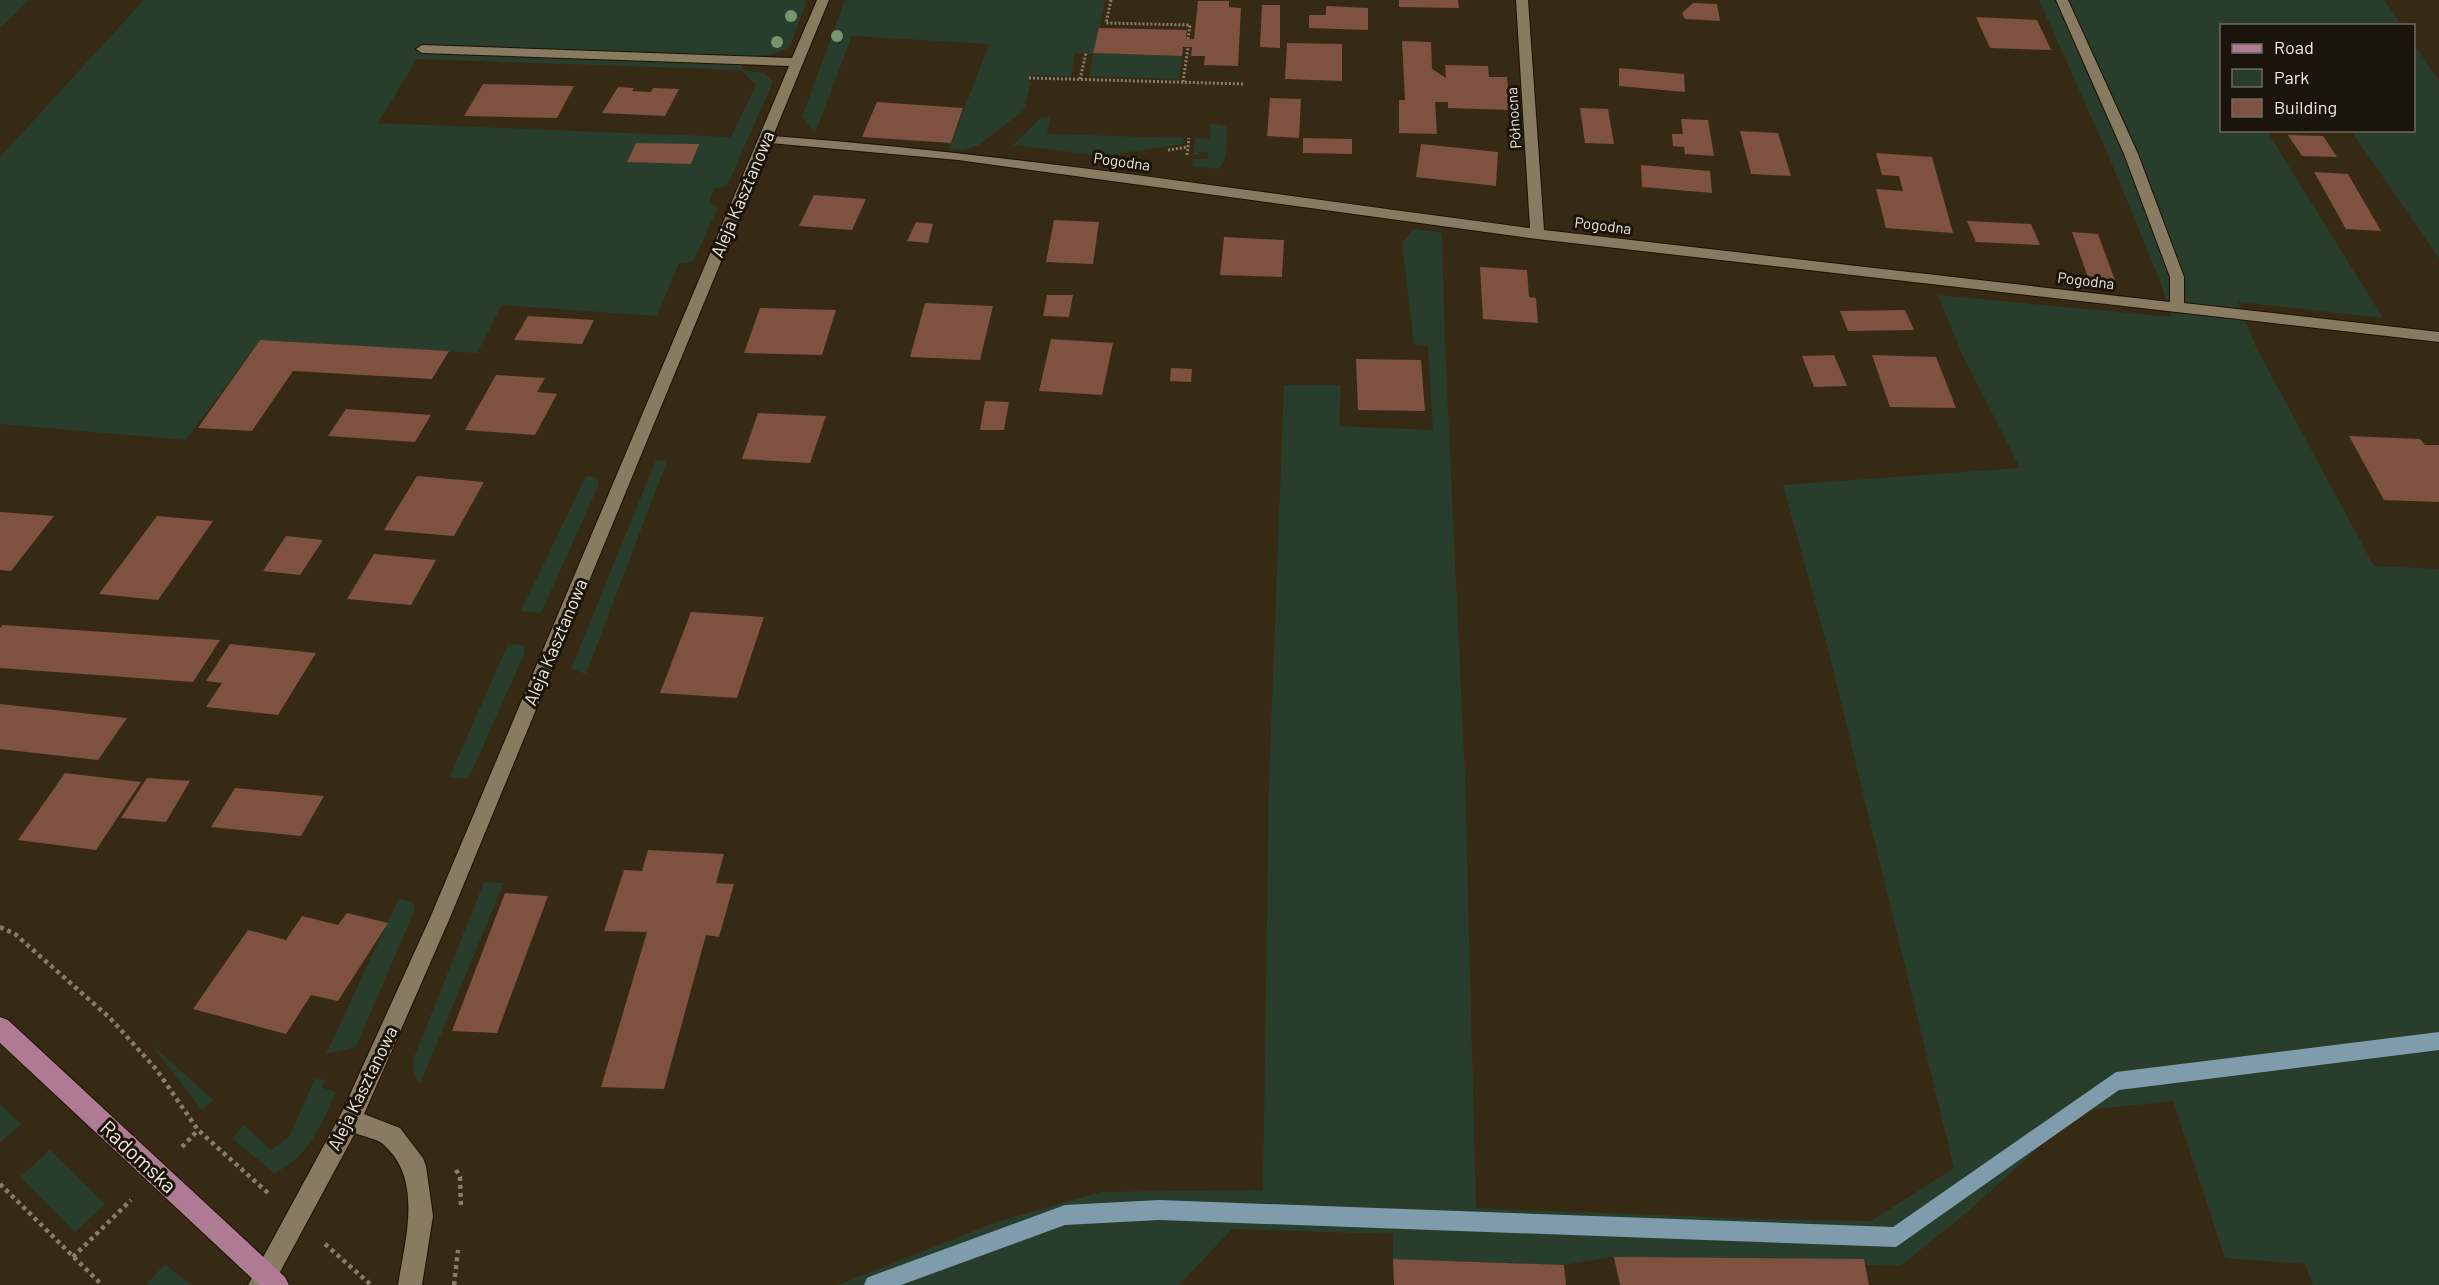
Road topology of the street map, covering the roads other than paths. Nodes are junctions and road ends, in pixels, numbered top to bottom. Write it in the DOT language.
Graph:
graph roads {
  1 [pos="823,0"];
  2 [pos="1522,0"];
  3 [pos="2062,0"];
  4 [pos="422,49"];
  5 [pos="797,62"];
  6 [pos="765,139"];
  7 [pos="1537,234"];
  8 [pos="2177,307"];
  9 [pos="2439,337"];
  10 [pos="0,1028"];
  11 [pos="350,1120"];
  12 [pos="268,1282"];
  13 [pos="410,1285"];
  1 -- 5 [label="street, Aleja Kasztanowa"];
  2 -- 7 [label="street, Północna"];
  3 -- 8 [label="street"];
  4 -- 5 [label="street"];
  5 -- 6 [label="street, Aleja Kasztanowa"];
  6 -- 7 [label="street, Pogodna"];
  6 -- 11 [label="street, Aleja Kasztanowa"];
  7 -- 8 [label="street, Pogodna"];
  8 -- 9 [label="street, Pogodna"];
  10 -- 12 [label="main road, Radomska"];
  11 -- 12 [label="street, Aleja Kasztanowa"];
  11 -- 13 [label="street"];
}
